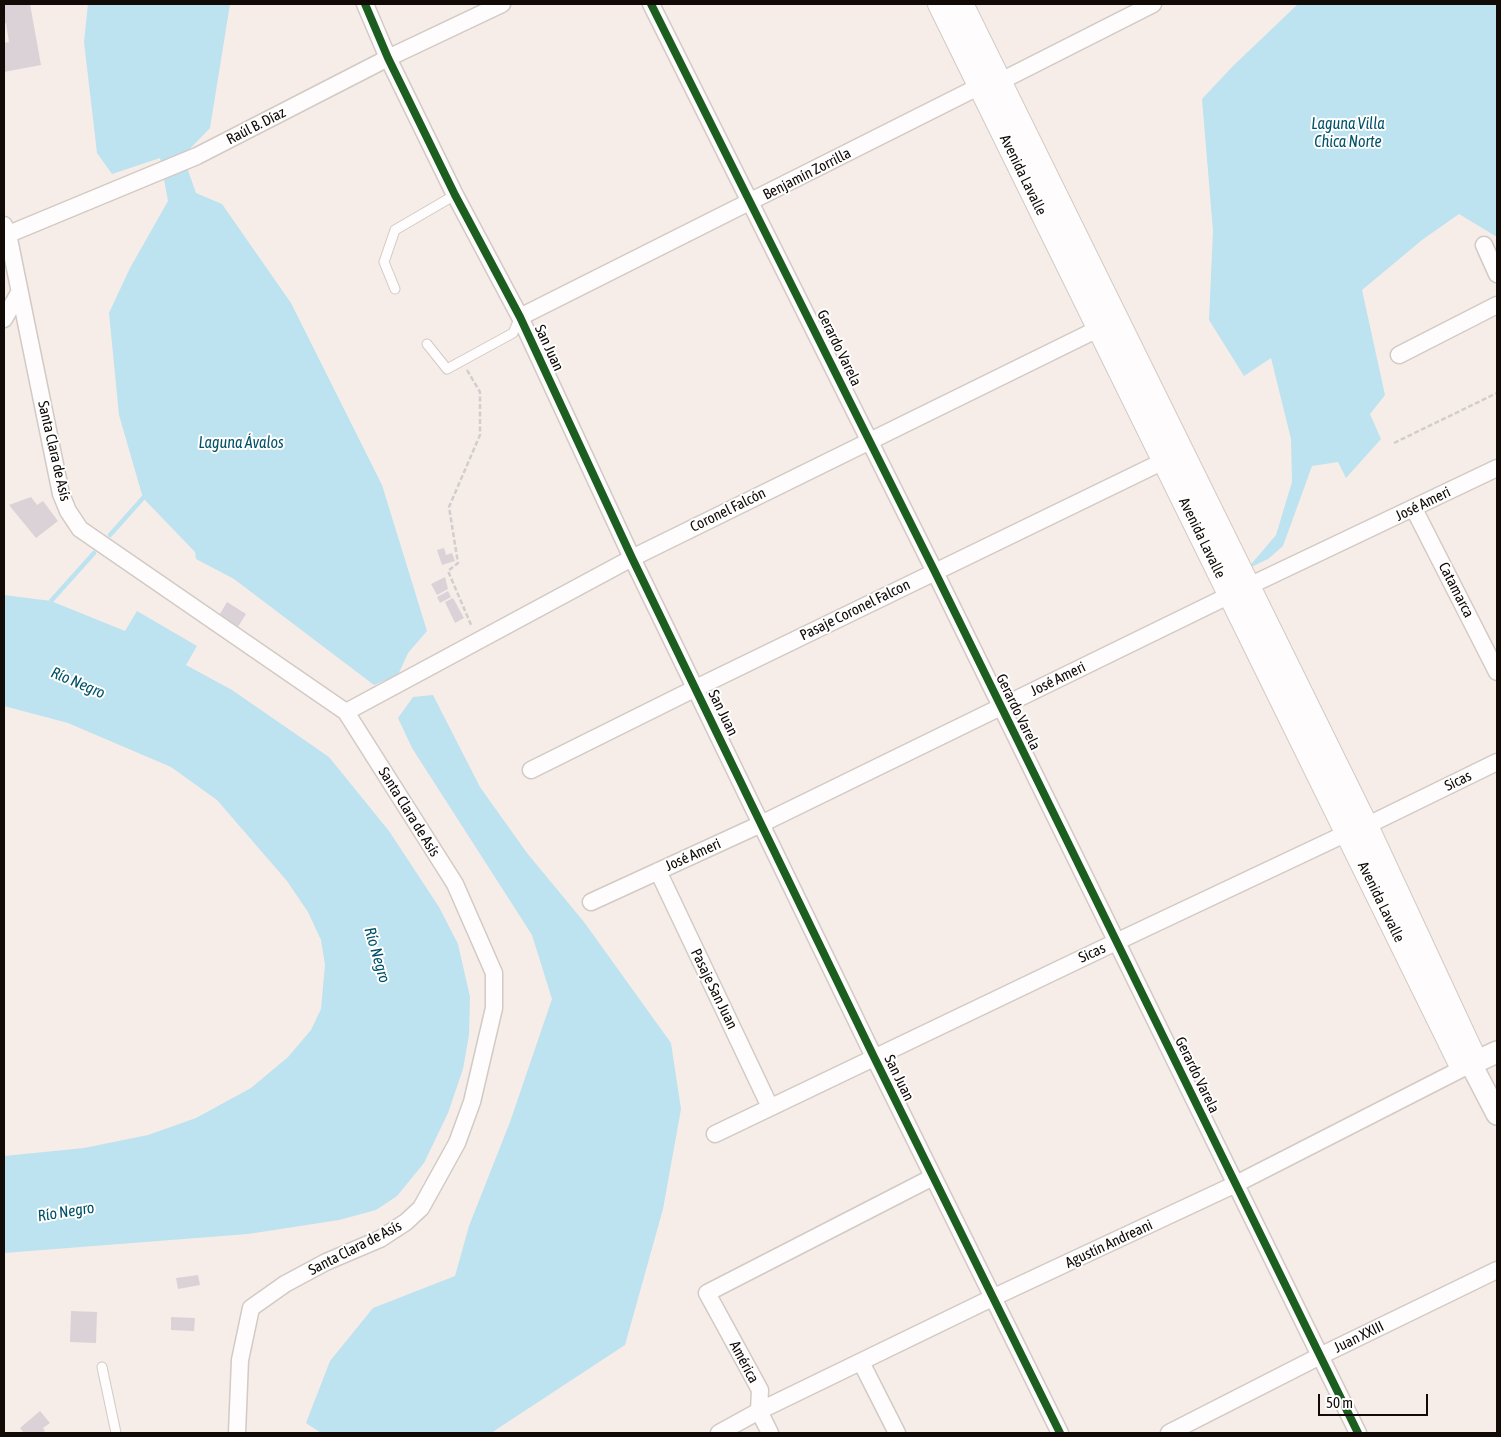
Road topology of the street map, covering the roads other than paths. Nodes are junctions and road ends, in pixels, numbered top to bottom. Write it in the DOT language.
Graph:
graph roads {
  1 [pos="365,4"];
  2 [pos="502,4"];
  3 [pos="651,4"];
  4 [pos="940,4"];
  5 [pos="961,4"];
  6 [pos="1153,4"];
  7 [pos="388,58"];
  8 [pos="990,84"];
  9 [pos="455,194"];
  10 [pos="751,202"];
  11 [pos="5,231"];
  12 [pos="1484,245"];
  13 [pos="1497,274"];
  14 [pos="395,290"];
  15 [pos="19,293"];
  16 [pos="1497,305"];
  17 [pos="520,317"];
  18 [pos="4,319"];
  19 [pos="1107,324"];
  20 [pos="427,344"];
  21 [pos="1399,355"];
  22 [pos="869,440"];
  23 [pos="1173,456"];
  24 [pos="1497,468"];
  25 [pos="1414,509"];
  26 [pos="632,558"];
  27 [pos="935,572"];
  28 [pos="1239,590"];
  29 [pos="1497,672"];
  30 [pos="696,688"];
  31 [pos="1000,707"];
  32 [pos="346,712"];
  33 [pos="1497,762"];
  34 [pos="531,770"];
  35 [pos="761,824"];
  36 [pos="1357,830"];
  37 [pos="658,871"];
  38 [pos="591,902"];
  39 [pos="1116,942"];
  40 [pos="1497,1052"];
  41 [pos="874,1056"];
  42 [pos="1472,1064"];
  43 [pos="770,1107"];
  44 [pos="1497,1114"];
  45 [pos="715,1134"];
  46 [pos="933,1177"];
  47 [pos="1236,1184"];
  48 [pos="1497,1270"];
  49 [pos="992,1298"];
  50 [pos="1320,1356"];
  51 [pos="861,1362"];
  52 [pos="102,1367"];
  53 [pos="759,1411"];
  54 [pos="116,1433"];
  55 [pos="237,1433"];
  56 [pos="719,1433"];
  57 [pos="770,1433"];
  58 [pos="898,1433"];
  59 [pos="1060,1433"];
  60 [pos="1169,1433"];
  61 [pos="1358,1433"];
  1 -- 7 [label="street, San Juan"];
  2 -- 7 [label="street, Raúl B. Díaz"];
  3 -- 10 [label="street, Gerardo Varela"];
  4 -- 8 [label="main road, Avenida Lavalle"];
  5 -- 8 [label="main road, Avenida Lavalle"];
  6 -- 8 [label="street, Benjamín Zorrilla"];
  7 -- 9 [label="street, San Juan"];
  7 -- 11 [label="street, Raúl B. Díaz"];
  8 -- 10 [label="street, Benjamín Zorrilla"];
  8 -- 19 [label="main road, Avenida Lavalle"];
  9 -- 14 [label="lane"];
  9 -- 17 [label="street, San Juan"];
  10 -- 17 [label="street, Benjamín Zorrilla"];
  10 -- 22 [label="street, Gerardo Varela"];
  11 -- 15 [label="street, Santa Clara de Asís"];
  12 -- 13 [label="street"];
  15 -- 18 [label="street"];
  15 -- 32 [label="street, Santa Clara de Asís"];
  16 -- 21 [label="street"];
  17 -- 20 [label="lane, Benjamín Zorrilla"];
  17 -- 26 [label="street, San Juan"];
  19 -- 22 [label="street, Coronel Falcón"];
  19 -- 23 [label="main road, Avenida Lavalle"];
  22 -- 26 [label="street, Coronel Falcón"];
  22 -- 27 [label="street, Gerardo Varela"];
  23 -- 27 [label="street, Pasaje Coronel Falcon"];
  23 -- 28 [label="main road, Avenida Lavalle"];
  24 -- 25 [label="street, José Ameri"];
  25 -- 28 [label="street, José Ameri"];
  25 -- 29 [label="street, Catamarca"];
  26 -- 30 [label="street, San Juan"];
  26 -- 32 [label="street, Coronel Falcón"];
  27 -- 30 [label="street, Pasaje Coronel Falcon"];
  27 -- 31 [label="street, Gerardo Varela"];
  28 -- 31 [label="street, José Ameri"];
  28 -- 36 [label="main road, Avenida Lavalle"];
  30 -- 34 [label="street, Pasaje Coronel Falcon"];
  30 -- 35 [label="street, San Juan"];
  31 -- 35 [label="street, José Ameri"];
  31 -- 39 [label="street, Gerardo Varela"];
  32 -- 55 [label="street, Santa Clara de Asís"];
  33 -- 36 [label="street, Sicas"];
  35 -- 37 [label="street, José Ameri"];
  35 -- 41 [label="street, San Juan"];
  36 -- 39 [label="street, Sicas"];
  36 -- 42 [label="main road, Avenida Lavalle"];
  37 -- 38 [label="street, José Ameri"];
  37 -- 43 [label="street, Pasaje San Juan"];
  39 -- 41 [label="street, Sicas"];
  39 -- 47 [label="street, Gerardo Varela"];
  40 -- 42 [label="street, Agustín Andreani"];
  41 -- 43 [label="street, Sicas"];
  41 -- 46 [label="street, San Juan"];
  42 -- 44 [label="street, Avenida Lavalle"];
  42 -- 47 [label="street, Agustín Andreani"];
  43 -- 45 [label="street, Sicas"];
  46 -- 49 [label="street, San Juan"];
  46 -- 53 [label="street, América"];
  47 -- 49 [label="street, Agustín Andreani"];
  47 -- 50 [label="street, Gerardo Varela"];
  48 -- 50 [label="street, Juan XXIII"];
  49 -- 51 [label="street, Agustín Andreani"];
  49 -- 59 [label="street, San Juan"];
  50 -- 60 [label="street, Juan XXIII"];
  50 -- 61 [label="street, Gerardo Varela"];
  51 -- 53 [label="street, Agustín Andreani"];
  51 -- 58 [label="street"];
  52 -- 54 [label="lane"];
  53 -- 56 [label="street, Agustín Andreani"];
  53 -- 57 [label="street, América"];
}
